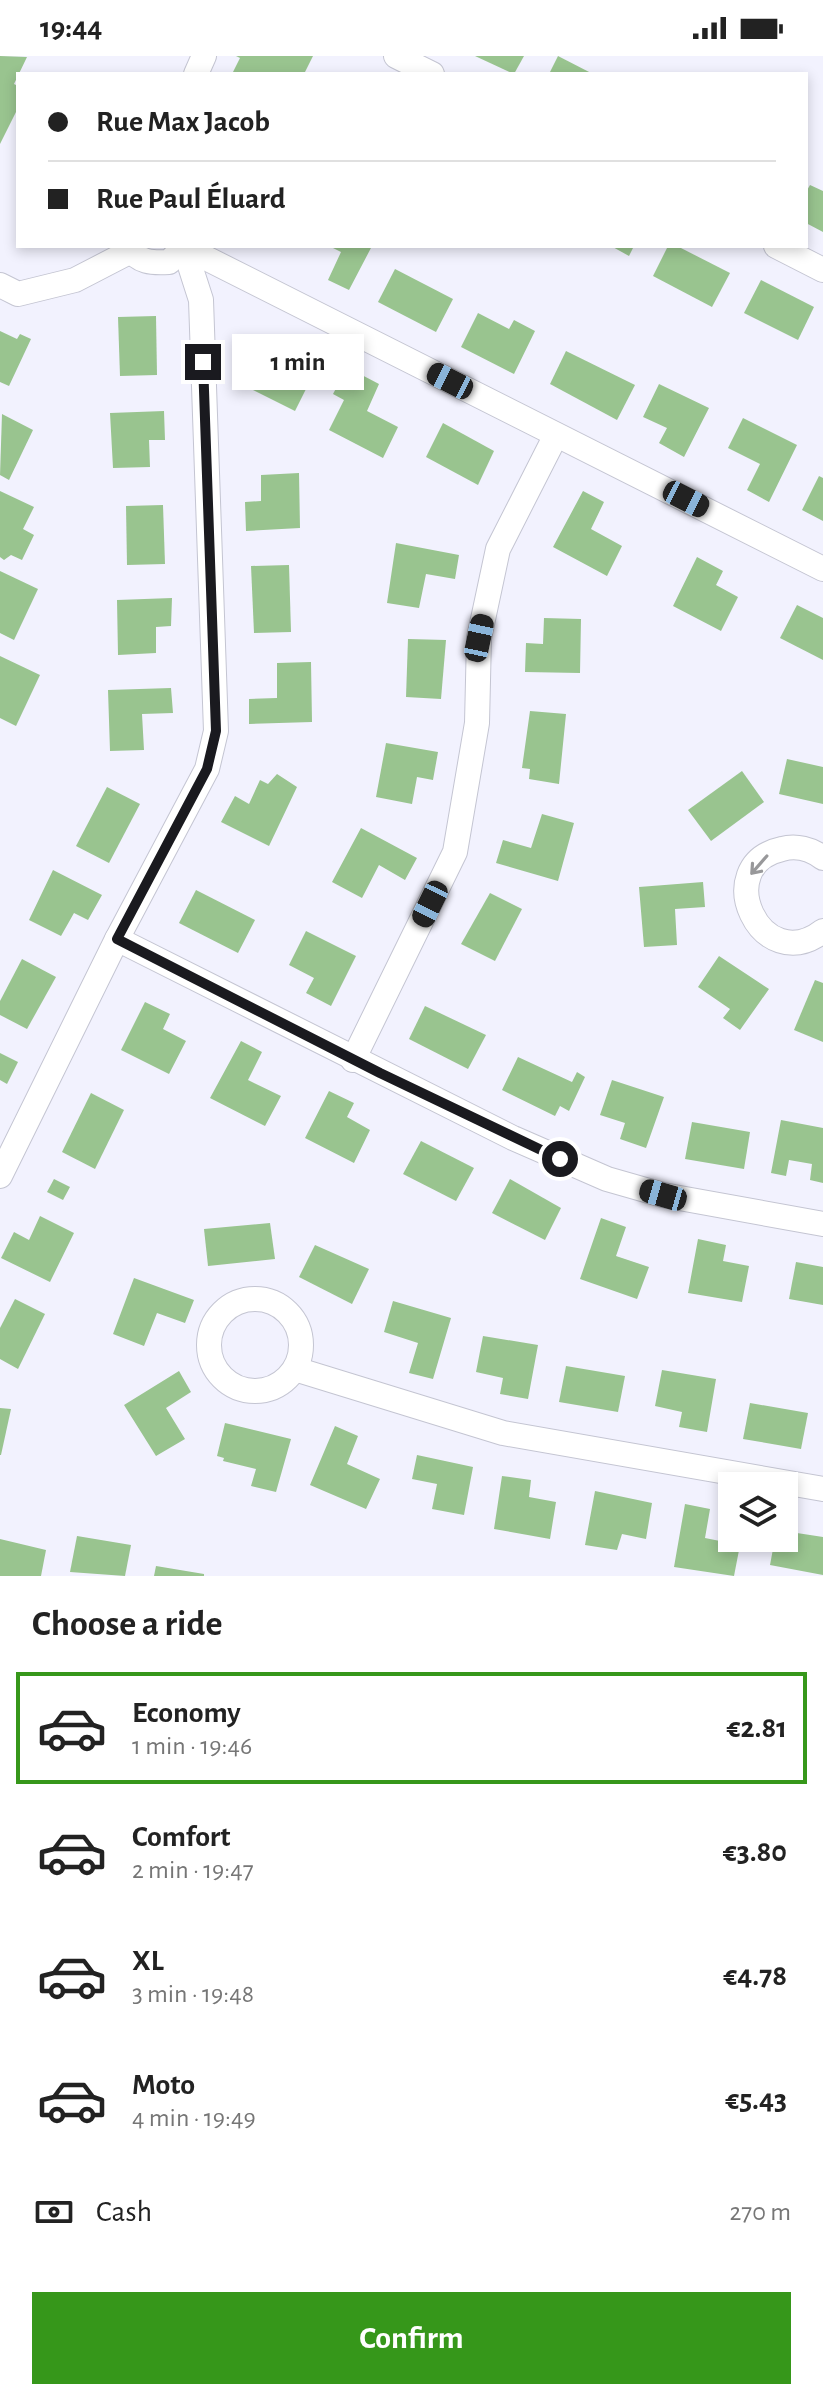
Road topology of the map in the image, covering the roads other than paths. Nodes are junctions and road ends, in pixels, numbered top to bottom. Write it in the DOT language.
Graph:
graph roads {
  1 [pos="396,56"];
  2 [pos="428,72"];
  3 [pos="183,248"];
  4 [pos="184,248"];
  5 [pos="186,248"];
  6 [pos="780,248"];
  7 [pos="130,249"];
  8 [pos="823,270"];
  9 [pos="0,285"];
  10 [pos="556,435"];
  11 [pos="823,569"];
  12 [pos="823,858"];
  13 [pos="823,931"];
  14 [pos="117,939"];
  15 [pos="353,1060"];
  16 [pos="0,1176"];
  17 [pos="823,1224"];
  18 [pos="295,1369"];
  19 [pos="823,1489"];
  1 -- 2 [label="street"];
  3 -- 7 [label="street"];
  4 -- 14 [label="street"];
  5 -- 10 [label="street"];
  6 -- 8 [label="street"];
  7 -- 9 [label="street"];
  10 -- 11 [label="street"];
  10 -- 15 [label="street"];
  12 -- 13 [label="street, one-way"];
  14 -- 15 [label="street"];
  14 -- 16 [label="street"];
  15 -- 17 [label="street"];
  18 -- 19 [label="street"];
}
